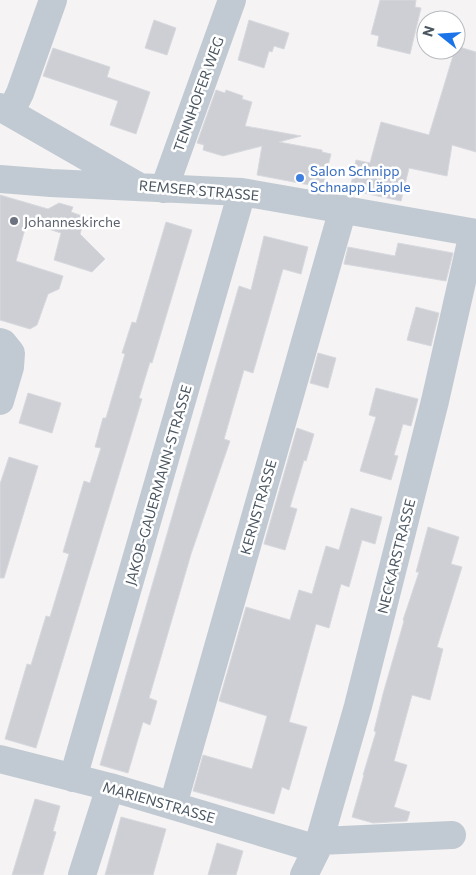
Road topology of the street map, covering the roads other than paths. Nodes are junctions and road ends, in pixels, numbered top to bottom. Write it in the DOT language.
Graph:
graph roads {
  1 [pos="53,0"];
  2 [pos="232,0"];
  3 [pos="5,110"];
  4 [pos="0,179"];
  5 [pos="152,188"];
  6 [pos="242,192"];
  7 [pos="343,209"];
  8 [pos="474,233"];
  9 [pos="0,342"];
  10 [pos="0,401"];
  11 [pos="0,760"];
  12 [pos="73,778"];
  13 [pos="110,787"];
  14 [pos="172,805"];
  15 [pos="452,836"];
  16 [pos="318,845"];
  17 [pos="82,875"];
  18 [pos="304,875"];
  1 -- 3 [label="street"];
  2 -- 5 [label="street, TENNHOFER WEG"];
  3 -- 5 [label="street, REMSER STRASSE"];
  4 -- 5 [label="street"];
  5 -- 6 [label="street, REMSER STRASSE"];
  6 -- 7 [label="street, REMSER STRASSE"];
  6 -- 12 [label="street, JAKOB-GAUERMANN-STRASSE"];
  7 -- 8 [label="street, REMSER STRASSE"];
  7 -- 14 [label="street, KERNSTRASSE"];
  8 -- 16 [label="street, NECKARSTRASSE"];
  9 -- 10 [label="street"];
  11 -- 12 [label="street, MARIENSTRASSE"];
  12 -- 13 [label="street, MARIENSTRASSE"];
  13 -- 14 [label="street, MARIENSTRASSE"];
  13 -- 17 [label="street"];
  14 -- 16 [label="street, MARIENSTRASSE"];
  15 -- 16 [label="street, MARIENSTRASSE"];
  16 -- 18 [label="street, NECKARSTRASSE"];
}
